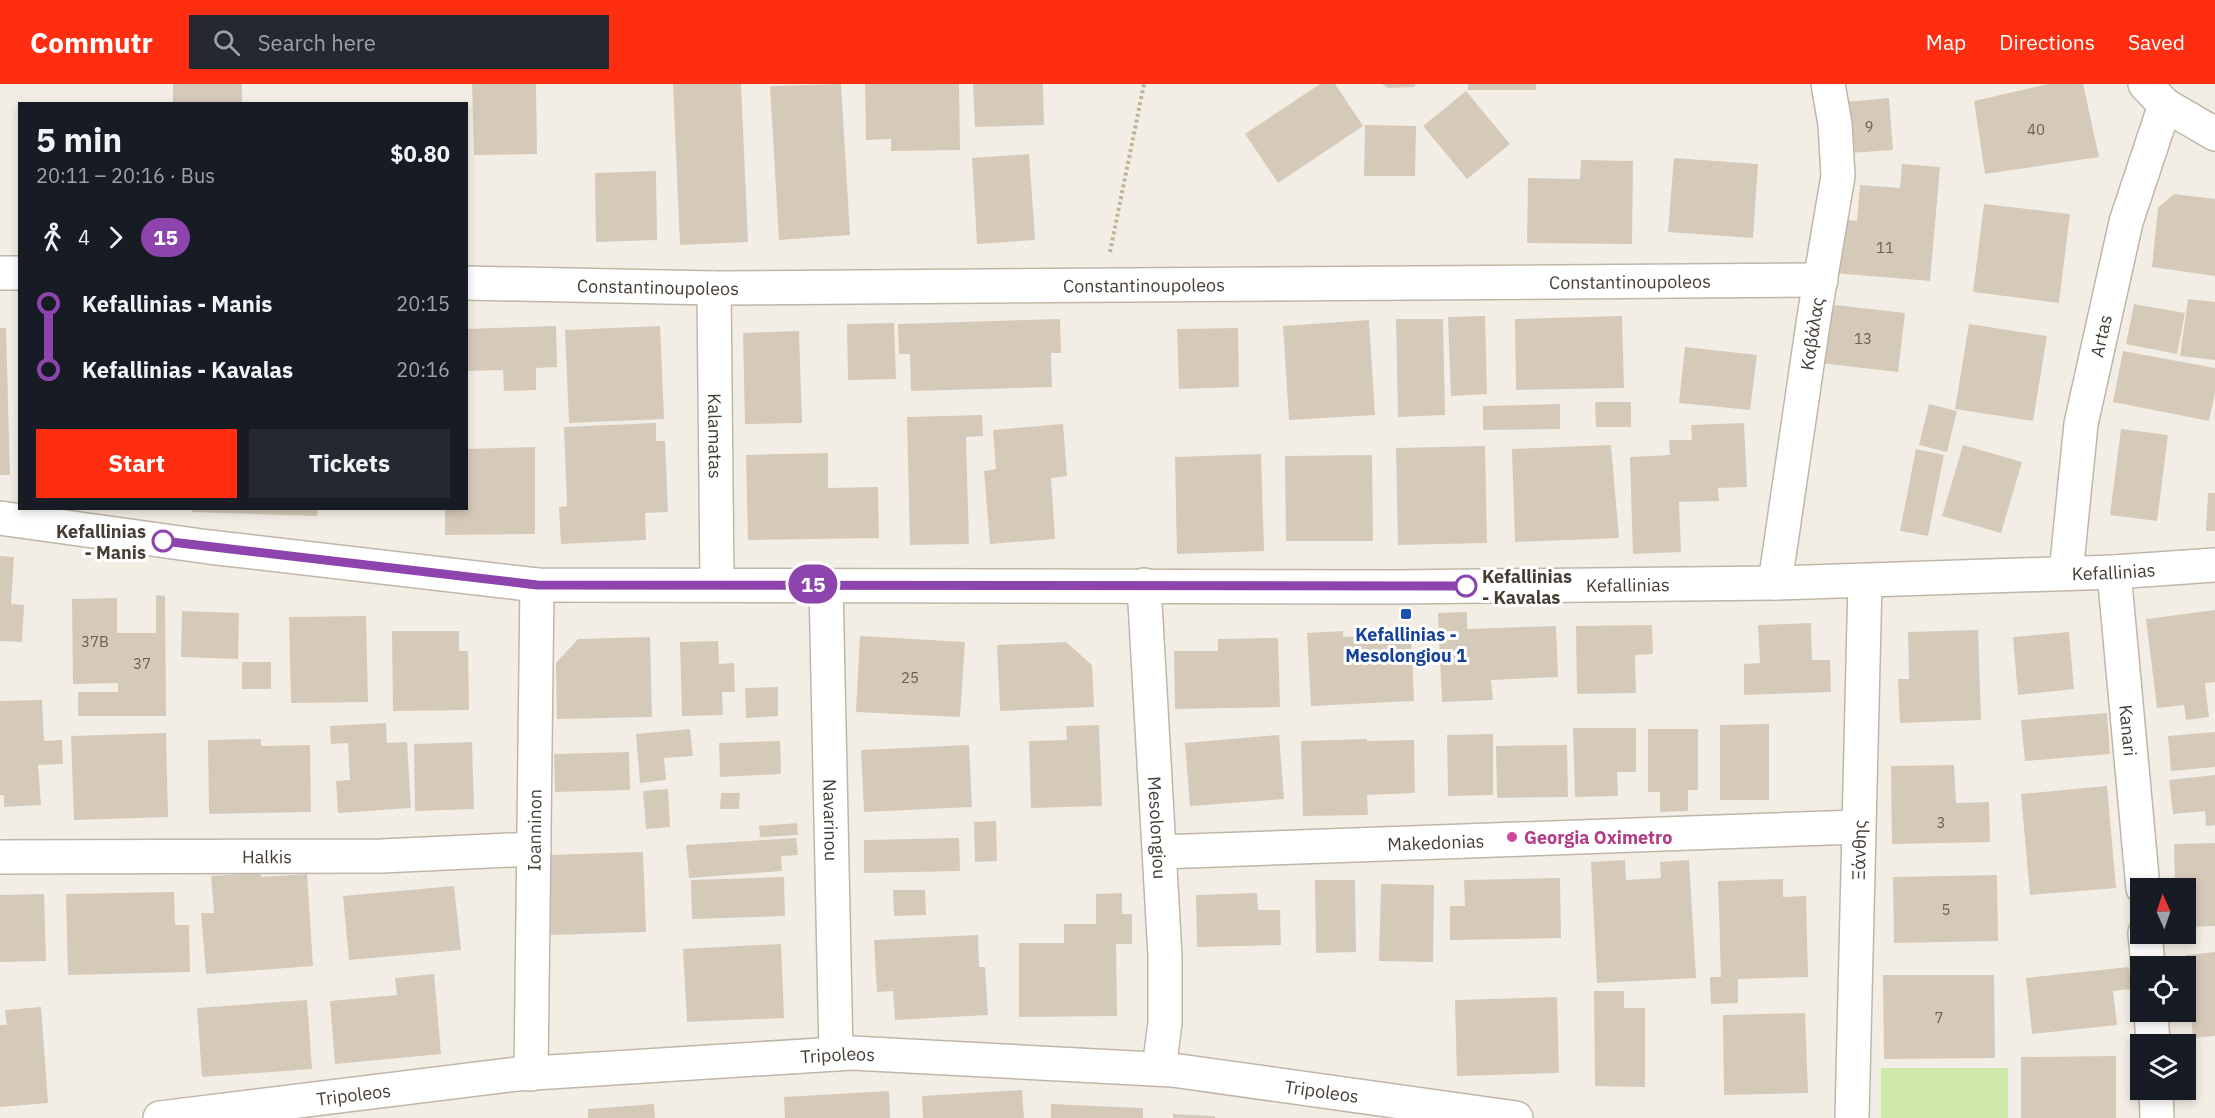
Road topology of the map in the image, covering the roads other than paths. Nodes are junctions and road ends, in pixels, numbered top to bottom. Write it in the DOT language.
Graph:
graph roads {
  1 [pos="1828,84"];
  2 [pos="2155,94"];
  3 [pos="2215,134"];
  4 [pos="0,273"];
  5 [pos="18,273"];
  6 [pos="1821,280"];
  7 [pos="468,283"];
  8 [pos="714,288"];
  9 [pos="0,518"];
  10 [pos="2215,565"];
  11 [pos="2114,572"];
  12 [pos="2066,573"];
  13 [pos="1865,581"];
  14 [pos="1774,583"];
  15 [pos="717,584"];
  16 [pos="826,584"];
  17 [pos="537,585"];
  18 [pos="1144,585"];
  19 [pos="1857,827"];
  20 [pos="534,849"];
  21 [pos="1160,852"];
  22 [pos="0,857"];
  23 [pos="2142,878"];
  24 [pos="836,1054"];
  25 [pos="1159,1069"];
  26 [pos="531,1074"];
  27 [pos="2156,1100"];
  28 [pos="160,1118"];
  29 [pos="1515,1118"];
  30 [pos="1852,1118"];
  31 [pos="2157,1118"];
  1 -- 6 [label="street, Καβάλας"];
  2 -- 3 [label="street"];
  2 -- 12 [label="street, Artas"];
  4 -- 5 [label="street"];
  6 -- 8 [label="street, Constantinoupoleos"];
  6 -- 14 [label="street, Καβάλας"];
  7 -- 8 [label="street, Constantinoupoleos"];
  8 -- 15 [label="street, Kalamatas"];
  9 -- 17 [label="street, Kefallinias"];
  10 -- 11 [label="street, Kefallinias"];
  11 -- 12 [label="street, Kefallinias"];
  11 -- 23 [label="street, Kanari"];
  12 -- 13 [label="street, Kefallinias"];
  13 -- 14 [label="street, Kefallinias"];
  13 -- 19 [label="street, Ξάνθης"];
  14 -- 18 [label="street, Kefallinias"];
  15 -- 16 [label="street, Kefallinias"];
  15 -- 17 [label="street, Kefallinias"];
  16 -- 18 [label="street, Kefallinias"];
  16 -- 24 [label="street, Navarinou"];
  17 -- 20 [label="street, Ioanninon"];
  18 -- 21 [label="street, Mesolongiou"];
  19 -- 21 [label="street, Makedonias"];
  19 -- 30 [label="street, Ξάνθης"];
  20 -- 22 [label="street, Halkis"];
  20 -- 26 [label="street, Ioanninon"];
  21 -- 25 [label="street, Mesolongiou"];
  24 -- 25 [label="street, Tripoleos"];
  24 -- 26 [label="street, Tripoleos"];
  25 -- 29 [label="street, Tripoleos"];
  26 -- 28 [label="street, Tripoleos"];
  27 -- 31 [label="street"];
}
